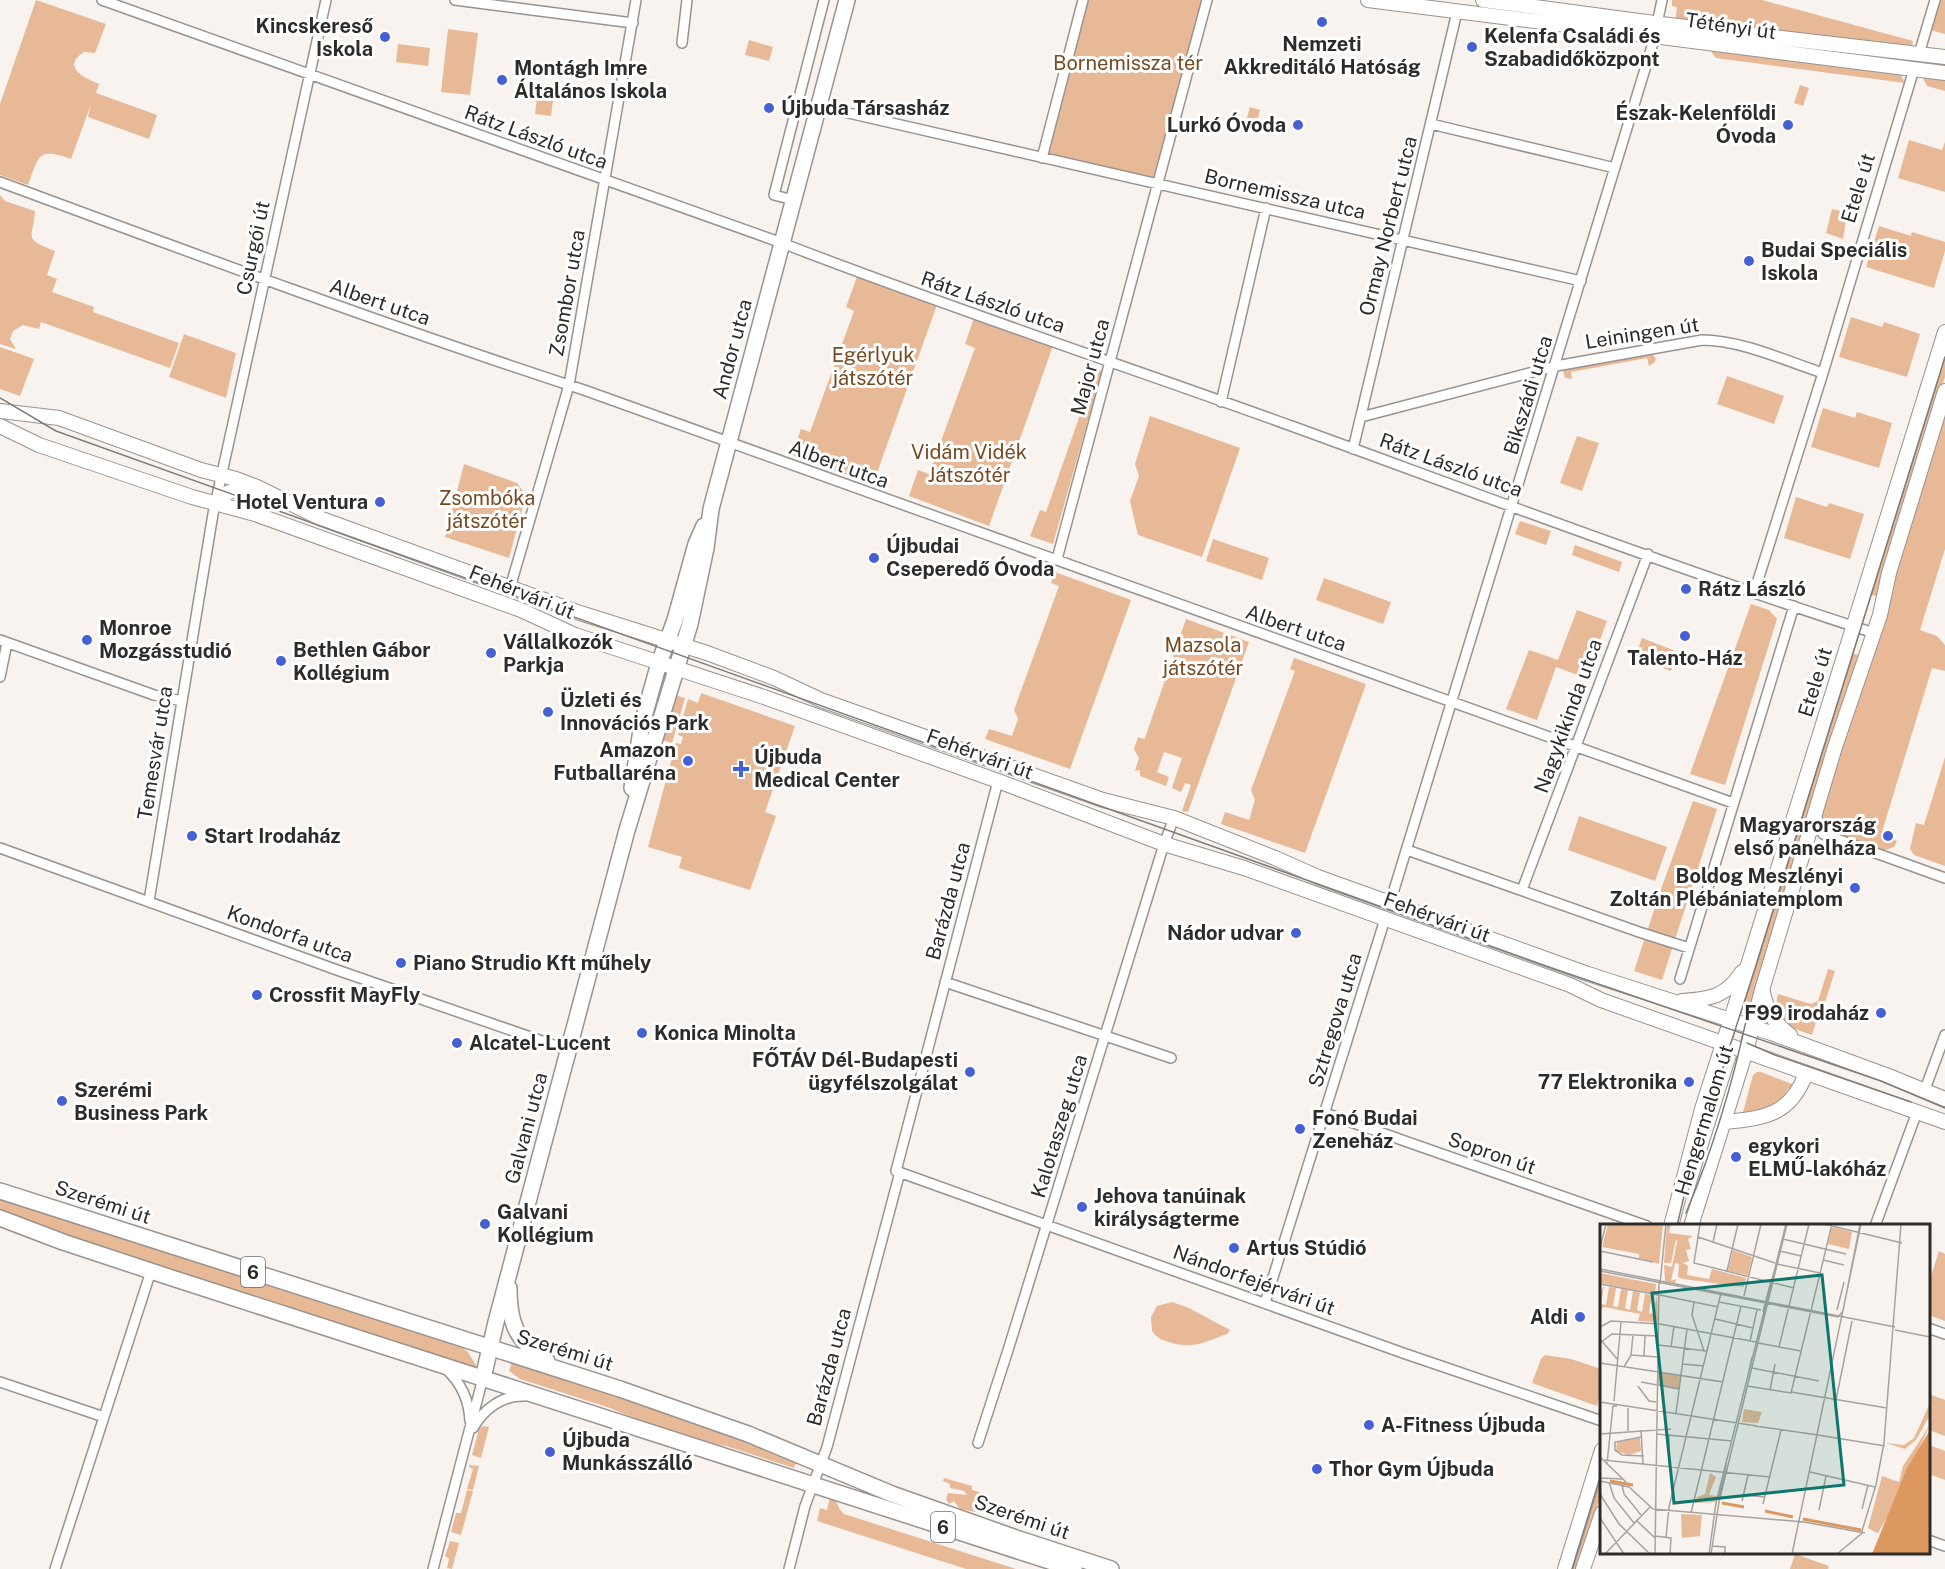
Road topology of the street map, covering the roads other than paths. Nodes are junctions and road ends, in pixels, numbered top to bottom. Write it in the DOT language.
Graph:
graph roads {
  1 [pos="102,0"];
  2 [pos="326,0"];
  3 [pos="455,0"];
  4 [pos="636,0"];
  5 [pos="687,0"];
  6 [pos="824,0"];
  7 [pos="847,0"];
  8 [pos="1083,0"];
  9 [pos="1207,0"];
  10 [pos="1368,0"];
  11 [pos="1483,0"];
  12 [pos="1662,0"];
  13 [pos="1935,0"];
  14 [pos="1543,4"];
  15 [pos="1457,12"];
  16 [pos="633,22"];
  17 [pos="1540,22"];
  18 [pos="1656,29"];
  19 [pos="682,43"];
  20 [pos="1919,54"];
  21 [pos="1945,57"];
  22 [pos="1914,69"];
  23 [pos="309,73"];
  24 [pos="1945,73"];
  25 [pos="818,106"];
  26 [pos="1431,124"];
  27 [pos="1042,158"];
  28 [pos="1615,168"];
  29 [pos="605,180"];
  30 [pos="0,182"];
  31 [pos="1157,184"];
  32 [pos="793,200"];
  33 [pos="1266,208"];
  34 [pos="1403,239"];
  35 [pos="782,243"];
  36 [pos="265,280"];
  37 [pos="1581,281"];
  38 [pos="1945,332"];
  39 [pos="1110,363"];
  40 [pos="1556,366"];
  41 [pos="1823,373"];
  42 [pos="569,386"];
  43 [pos="1945,391"];
  44 [pos="1221,402"];
  45 [pos="0,411"];
  46 [pos="1360,417"];
  47 [pos="0,426"];
  48 [pos="729,443"];
  49 [pos="1353,449"];
  50 [pos="221,476"];
  51 [pos="284,502"];
  52 [pos="215,504"];
  53 [pos="1513,506"];
  54 [pos="711,509"];
  55 [pos="1648,554"];
  56 [pos="1057,559"];
  57 [pos="510,588"];
  58 [pos="1754,593"];
  59 [pos="1794,606"];
  60 [pos="1853,627"];
  61 [pos="1874,633"];
  62 [pos="667,640"];
  63 [pos="4,641"];
  64 [pos="683,645"];
  65 [pos="659,663"];
  66 [pos="675,669"];
  67 [pos="0,677"];
  68 [pos="182,701"];
  69 [pos="1451,702"];
  70 [pos="1575,747"];
  71 [pos="998,781"];
  72 [pos="1733,803"];
  73 [pos="1815,811"];
  74 [pos="1174,818"];
  75 [pos="627,830"];
  76 [pos="1823,834"];
  77 [pos="1164,844"];
  78 [pos="0,848"];
  79 [pos="1407,850"];
  80 [pos="1803,854"];
  81 [pos="1945,878"];
  82 [pos="1522,890"];
  83 [pos="149,901"];
  84 [pos="1390,903"];
  85 [pos="1385,919"];
  86 [pos="1689,948"];
  87 [pos="1750,961"];
  88 [pos="1680,979"];
  89 [pos="945,982"];
  90 [pos="1762,990"];
  91 [pos="1675,1001"];
  92 [pos="1731,1019"];
  93 [pos="1753,1027"];
  94 [pos="1106,1035"];
  95 [pos="1945,1035"];
  96 [pos="1723,1043"];
  97 [pos="1803,1044"];
  98 [pos="568,1050"];
  99 [pos="1746,1051"];
  100 [pos="1172,1058"];
  101 [pos="1806,1073"];
  102 [pos="1924,1092"];
  103 [pos="1945,1099"];
  104 [pos="1917,1112"];
  105 [pos="1325,1113"];
  106 [pos="1725,1122"];
  107 [pos="1945,1122"];
  108 [pos="898,1171"];
  109 [pos="0,1191"];
  110 [pos="0,1218"];
  111 [pos="1047,1224"];
  112 [pos="1641,1224"];
  113 [pos="1672,1224"];
  114 [pos="1692,1224"];
  115 [pos="1876,1224"];
  116 [pos="151,1271"];
  117 [pos="510,1271"];
  118 [pos="1265,1303"];
  119 [pos="1930,1328"];
  120 [pos="1945,1334"];
  121 [pos="489,1348"];
  122 [pos="441,1365"];
  123 [pos="556,1368"];
  124 [pos="483,1378"];
  125 [pos="0,1383"];
  126 [pos="539,1397"];
  127 [pos="104,1417"];
  128 [pos="1600,1420"];
  129 [pos="468,1438"];
  130 [pos="978,1443"];
  131 [pos="1600,1456"];
  132 [pos="820,1464"];
  133 [pos="813,1485"];
  134 [pos="1600,1519"];
  135 [pos="1930,1540"];
  136 [pos="1945,1546"];
  137 [pos="55,1569"];
  138 [pos="433,1569"];
  139 [pos="789,1569"];
  140 [pos="1074,1569"];
  141 [pos="1111,1569"];
  142 [pos="1565,1569"];
  143 [pos="1583,1569"];
  1 -- 23 [label="street, Rátz László utca"];
  2 -- 23 [label="street, Csurgói út"];
  3 -- 16 [label="street"];
  4 -- 16 [label="street, Zsombor utca"];
  5 -- 19 [label="street"];
  6 -- 32 [label="street"];
  7 -- 25 [label="main road, Andor utca"];
  8 -- 27 [label="street"];
  9 -- 31 [label="street"];
  10 -- 15 [label="street, Tétényi út"];
  11 -- 14 [label="street, Tétényi út"];
  12 -- 18 [label="street, Bikszádi utca"];
  13 -- 20 [label="street"];
  14 -- 17 [label="street"];
  14 -- 18 [label="street, Tétényi út"];
  15 -- 17 [label="street, Tétényi út"];
  15 -- 26 [label="street, Ormay Norbert utca"];
  16 -- 29 [label="street, Zsombor utca"];
  17 -- 18 [label="street, Tétényi út"];
  18 -- 20 [label="street, Tétényi út"];
  18 -- 22 [label="street, Tétényi út"];
  18 -- 28 [label="street, Bikszádi utca"];
  20 -- 21 [label="street, Tétényi út"];
  22 -- 24 [label="street, Tétényi út"];
  22 -- 41 [label="street, Etele út"];
  23 -- 29 [label="street, Rátz László utca"];
  23 -- 36 [label="street, Csurgói út"];
  25 -- 27 [label="street"];
  25 -- 32 [label="main road, Andor utca"];
  26 -- 28 [label="street"];
  26 -- 34 [label="street, Ormay Norbert utca"];
  27 -- 31 [label="street"];
  28 -- 37 [label="street, Bikszádi utca"];
  29 -- 35 [label="street, Rátz László utca"];
  29 -- 42 [label="street, Zsombor utca"];
  30 -- 36 [label="street, Albert utca"];
  31 -- 33 [label="street, Bornemissza utca"];
  31 -- 39 [label="street, Major utca"];
  32 -- 35 [label="main road, Andor utca"];
  33 -- 34 [label="street, Bornemissza utca"];
  33 -- 44 [label="street"];
  34 -- 37 [label="street, Bornemissza utca"];
  34 -- 46 [label="street, Ormay Norbert utca"];
  35 -- 39 [label="street, Rátz László utca"];
  35 -- 48 [label="main road, Andor utca"];
  36 -- 42 [label="street, Albert utca"];
  36 -- 50 [label="street, Csurgói út"];
  37 -- 40 [label="street, Bikszádi utca"];
  38 -- 60 [label="street, Etele út"];
  39 -- 44 [label="street, Rátz László utca"];
  39 -- 56 [label="street, Major utca"];
  40 -- 41 [label="street, Leiningen út"];
  40 -- 46 [label="street, Leiningen út"];
  40 -- 53 [label="street, Bikszádi utca"];
  41 -- 58 [label="street, Etele út"];
  42 -- 48 [label="street, Albert utca"];
  42 -- 57 [label="street, Zsombor utca"];
  43 -- 61 [label="street, Etele út"];
  44 -- 49 [label="street, Rátz László utca"];
  45 -- 50 [label="street, Fehérvári út"];
  46 -- 49 [label="street, Ormay Norbert utca"];
  47 -- 52 [label="street, Fehérvári út"];
  48 -- 54 [label="main road, Andor utca"];
  48 -- 56 [label="street, Albert utca"];
  49 -- 53 [label="street, Rátz László utca"];
  50 -- 51 [label="street, Fehérvári út"];
  50 -- 52 [label="street, Csurgói út"];
  51 -- 52 [label="street"];
  51 -- 57 [label="street, Fehérvári út"];
  52 -- 65 [label="street, Fehérvári út"];
  52 -- 68 [label="street, Temesvár utca"];
  53 -- 55 [label="street, Rátz László utca"];
  53 -- 69 [label="street, Bikszádi utca"];
  54 -- 62 [label="main road, Andor utca"];
  54 -- 64 [label="main road, Andor utca"];
  55 -- 58 [label="street, Rátz László utca"];
  55 -- 70 [label="street, Nagykikinda utca"];
  56 -- 69 [label="street, Albert utca"];
  57 -- 62 [label="street, Fehérvári út"];
  58 -- 59 [label="street, Rátz László utca"];
  59 -- 60 [label="street, Rátz László utca"];
  59 -- 72 [label="street"];
  60 -- 61 [label="street, Rátz László utca"];
  60 -- 87 [label="street, Etele út"];
  61 -- 73 [label="street, Etele út"];
  62 -- 64 [label="street, Fehérvári út"];
  62 -- 65 [label="main road, Andor utca"];
  63 -- 67 [label="street"];
  63 -- 68 [label="street"];
  64 -- 66 [label="main road, Andor utca"];
  64 -- 74 [label="street, Fehérvári út"];
  65 -- 66 [label="street, Fehérvári út"];
  65 -- 75 [label="main road, Galvani utca"];
  66 -- 71 [label="street, Fehérvári út"];
  66 -- 75 [label="main road, Galvani utca"];
  68 -- 83 [label="street, Temesvár utca"];
  69 -- 70 [label="street, Albert utca"];
  69 -- 79 [label="street, Bikszádi utca"];
  70 -- 72 [label="street, Albert utca"];
  70 -- 82 [label="street, Nagykikinda utca"];
  71 -- 77 [label="street, Fehérvári út"];
  71 -- 89 [label="street, Barázda utca"];
  72 -- 86 [label="street"];
  73 -- 76 [label="street"];
  73 -- 80 [label="street, Etele út"];
  74 -- 77 [label="street, Kalotaszeg utca"];
  74 -- 84 [label="street, Fehérvári út"];
  75 -- 98 [label="main road, Galvani utca"];
  76 -- 80 [label="street"];
  76 -- 81 [label="street"];
  77 -- 85 [label="street, Fehérvári út"];
  77 -- 94 [label="street, Kalotaszeg utca"];
  78 -- 83 [label="street, Kondorfa utca"];
  79 -- 82 [label="street"];
  79 -- 84 [label="street, Bikszádi utca"];
  80 -- 90 [label="street, Etele út"];
  82 -- 86 [label="street"];
  83 -- 98 [label="street, Kondorfa utca"];
  84 -- 91 [label="street, Fehérvári út"];
  85 -- 96 [label="street, Fehérvári út"];
  85 -- 105 [label="street, Sztregova utca"];
  86 -- 88 [label="street"];
  87 -- 91 [label="street"];
  87 -- 92 [label="street, Etele út"];
  89 -- 94 [label="street"];
  89 -- 108 [label="street, Barázda utca"];
  90 -- 93 [label="street, Etele út"];
  90 -- 97 [label="street"];
  91 -- 92 [label="street, Fehérvári út"];
  92 -- 93 [label="street, Fehérvári út"];
  92 -- 96 [label="street, Etele út"];
  93 -- 97 [label="street, Fehérvári út"];
  93 -- 99 [label="street, Hengermalom út"];
  94 -- 100 [label="street"];
  94 -- 111 [label="street, Kalotaszeg utca"];
  95 -- 102 [label="street"];
  96 -- 99 [label="street, Fehérvári út"];
  96 -- 113 [label="street, Hengermalom út"];
  97 -- 102 [label="street, Fehérvári út"];
  98 -- 117 [label="main road, Galvani utca"];
  99 -- 101 [label="street, Fehérvári út"];
  99 -- 106 [label="street, Hengermalom út"];
  101 -- 104 [label="street, Fehérvári út"];
  101 -- 106 [label="street"];
  102 -- 103 [label="street, Fehérvári út"];
  102 -- 104 [label="street"];
  104 -- 107 [label="street, Fehérvári út"];
  104 -- 115 [label="street"];
  105 -- 112 [label="street, Sopron út"];
  105 -- 118 [label="street, Sztregova utca"];
  106 -- 114 [label="street, Hengermalom út"];
  108 -- 111 [label="street, Nándorfejérvári út"];
  108 -- 132 [label="street, Barázda utca"];
  109 -- 121 [label="main road, Szerémi út / 6"];
  110 -- 116 [label="main road, Szerémi út / 6"];
  111 -- 118 [label="street, Nándorfejérvári út"];
  111 -- 130 [label="street, Kalotaszeg utca"];
  116 -- 122 [label="main road, Szerémi út / 6"];
  116 -- 127 [label="street"];
  117 -- 121 [label="main road, Galvani utca"];
  117 -- 123 [label="main road"];
  118 -- 128 [label="street, Nándorfejérvári út"];
  119 -- 120 [label="street"];
  121 -- 123 [label="main road, Szerémi út / 6"];
  121 -- 124 [label="main road, Galvani utca"];
  122 -- 124 [label="main road, Szerémi út / 6"];
  122 -- 129 [label="street, Galvani utca"];
  123 -- 132 [label="main road, Szerémi út / 6"];
  124 -- 126 [label="main road, Szerémi út / 6"];
  124 -- 129 [label="street, Galvani utca"];
  125 -- 127 [label="street"];
  126 -- 129 [label="street, Galvani utca"];
  126 -- 133 [label="main road, Szerémi út / 6"];
  127 -- 137 [label="street"];
  129 -- 138 [label="street, Galvani utca"];
  131 -- 142 [label="street"];
  132 -- 133 [label="street, Barázda utca"];
  132 -- 141 [label="main road, Szerémi út / 6"];
  133 -- 139 [label="street, Barázda utca"];
  133 -- 140 [label="main road, Szerémi út / 6"];
  134 -- 143 [label="street"];
  135 -- 136 [label="street"];
}
